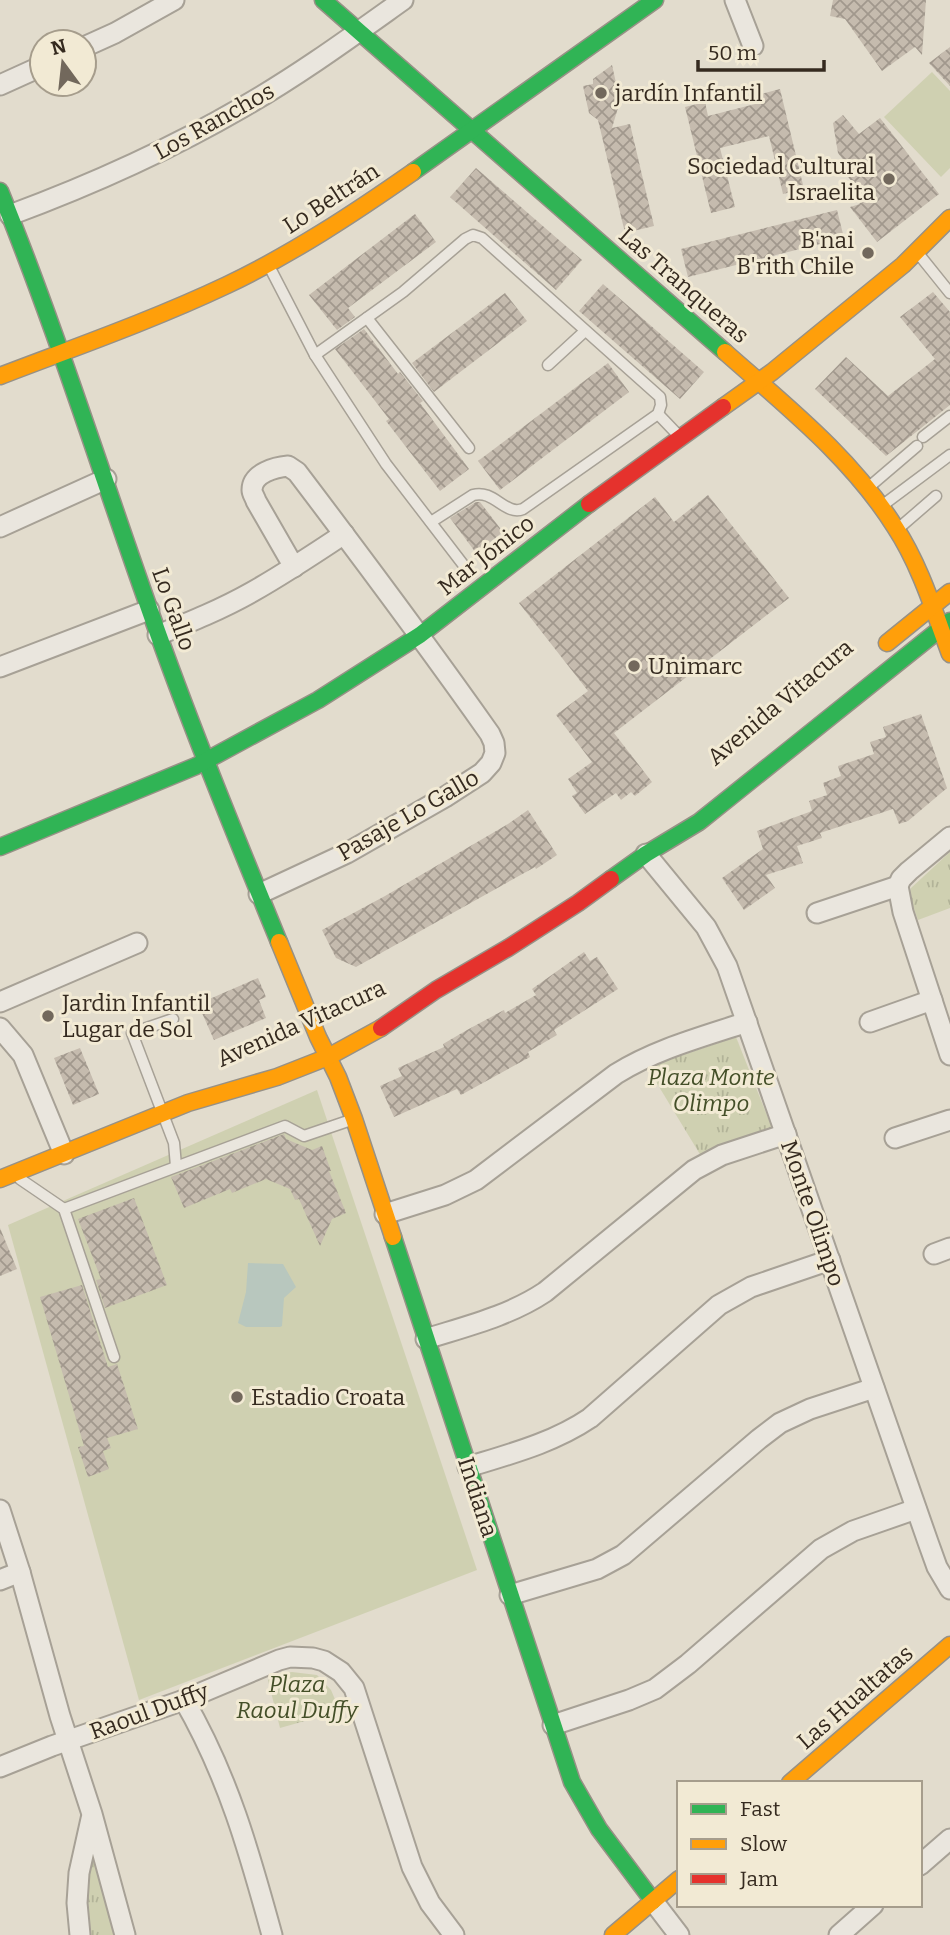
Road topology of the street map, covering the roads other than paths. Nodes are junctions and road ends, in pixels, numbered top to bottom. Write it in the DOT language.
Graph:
graph roads {
  1 [pos="174,0"];
  2 [pos="323,0"];
  3 [pos="403,0"];
  4 [pos="655,0"];
  5 [pos="735,0"];
  6 [pos="359,32"];
  7 [pos="98,41"];
  8 [pos="753,46"];
  9 [pos="28,72"];
  10 [pos="0,85"];
  11 [pos="472,130"];
  12 [pos="0,191"];
  13 [pos="10,215"];
  14 [pos="950,218"];
  15 [pos="917,252"];
  16 [pos="268,264"];
  17 [pos="950,293"];
  18 [pos="367,318"];
  19 [pos="585,331"];
  20 [pos="61,352"];
  21 [pos="315,355"];
  22 [pos="548,365"];
  23 [pos="0,376"];
  24 [pos="759,382"];
  25 [pos="658,414"];
  26 [pos="950,416"];
  27 [pos="680,438"];
  28 [pos="469,448"];
  29 [pos="950,455"];
  30 [pos="106,479"];
  31 [pos="868,487"];
  32 [pos="936,496"];
  33 [pos="882,506"];
  34 [pos="431,522"];
  35 [pos="0,527"];
  36 [pos="897,529"];
  37 [pos="344,534"];
  38 [pos="294,567"];
  39 [pos="465,567"];
  40 [pos="950,592"];
  41 [pos="932,607"];
  42 [pos="149,610"];
  43 [pos="945,625"];
  44 [pos="158,635"];
  45 [pos="420,635"];
  46 [pos="950,654"];
  47 [pos="870,657"];
  48 [pos="0,667"];
  49 [pos="206,760"];
  50 [pos="683,813"];
  51 [pos="950,837"];
  52 [pos="0,847"];
  53 [pos="646,854"];
  54 [pos="898,886"];
  55 [pos="259,894"];
  56 [pos="817,913"];
  57 [pos="137,943"];
  58 [pos="436,990"];
  59 [pos="932,1000"];
  60 [pos="0,1002"];
  61 [pos="375,1012"];
  62 [pos="173,1019"];
  63 [pos="870,1021"];
  64 [pos="747,1022"];
  65 [pos="0,1028"];
  66 [pos="324,1034"];
  67 [pos="301,1044"];
  68 [pos="950,1055"];
  69 [pos="328,1057"];
  70 [pos="247,1069"];
  71 [pos="188,1103"];
  72 [pos="164,1113"];
  73 [pos="354,1119"];
  74 [pos="950,1120"];
  75 [pos="786,1134"];
  76 [pos="895,1138"];
  77 [pos="64,1153"];
  78 [pos="176,1166"];
  79 [pos="6,1177"];
  80 [pos="64,1209"];
  81 [pos="385,1214"];
  82 [pos="830,1260"];
  83 [pos="426,1339"];
  84 [pos="114,1357"];
  85 [pos="874,1388"];
  86 [pos="468,1467"];
  87 [pos="916,1509"];
  88 [pos="0,1510"];
  89 [pos="20,1572"];
  90 [pos="0,1580"];
  91 [pos="950,1589"];
  92 [pos="510,1595"];
  93 [pos="950,1645"];
  94 [pos="184,1700"];
  95 [pos="553,1725"];
  96 [pos="67,1741"];
  97 [pos="0,1768"];
  98 [pos="792,1781"];
  99 [pos="92,1815"];
  100 [pos="950,1839"];
  101 [pos="922,1863"];
  102 [pos="677,1881"];
  103 [pos="653,1901"];
  104 [pos="871,1907"];
  105 [pos="80,1935"];
  106 [pos="125,1935"];
  107 [pos="272,1935"];
  108 [pos="454,1935"];
  109 [pos="613,1935"];
  110 [pos="679,1935"];
  111 [pos="839,1935"];
  1 -- 7 [label="street"];
  2 -- 6 [label="street, Las Tranqueras"];
  3 -- 6 [label="street, Los Ranchos"];
  4 -- 11 [label="street, Lo Beltrán"];
  5 -- 8 [label="street"];
  6 -- 11 [label="street, Las Tranqueras"];
  6 -- 13 [label="street, Los Ranchos"];
  9 -- 10 [label="street"];
  11 -- 16 [label="street, Lo Beltrán"];
  11 -- 24 [label="street, Las Tranqueras"];
  12 -- 13 [label="street, Lo Gallo"];
  13 -- 20 [label="street, Lo Gallo"];
  14 -- 15 [label="street, Mar Jónico"];
  15 -- 17 [label="lane"];
  15 -- 24 [label="street, Mar Jónico"];
  16 -- 20 [label="street, Lo Beltrán"];
  16 -- 21 [label="lane"];
  18 -- 19 [label="lane"];
  18 -- 21 [label="lane"];
  18 -- 28 [label="lane"];
  19 -- 22 [label="lane"];
  19 -- 25 [label="lane"];
  20 -- 23 [label="street, Lo Beltrán"];
  20 -- 30 [label="street, Lo Gallo"];
  21 -- 34 [label="lane"];
  24 -- 27 [label="street, Mar Jónico"];
  24 -- 31 [label="street, Las Tranqueras"];
  25 -- 27 [label="lane"];
  25 -- 34 [label="lane"];
  26 -- 31 [label="lane"];
  27 -- 45 [label="street, Mar Jónico"];
  29 -- 33 [label="lane"];
  30 -- 35 [label="street"];
  30 -- 42 [label="street, Lo Gallo"];
  31 -- 33 [label="street, Las Tranqueras"];
  32 -- 36 [label="lane"];
  33 -- 36 [label="street, Las Tranqueras"];
  34 -- 39 [label="lane"];
  36 -- 41 [label="street, Las Tranqueras"];
  37 -- 38 [label="street"];
  37 -- 38 [label="street, Pasaje Lo Gallo"];
  37 -- 45 [label="street, Pasaje Lo Gallo"];
  38 -- 44 [label="street"];
  40 -- 41 [label="street, Avenida Vitacura"];
  41 -- 43 [label="street, Las Tranqueras"];
  41 -- 47 [label="street, Avenida Vitacura"];
  42 -- 44 [label="street, Lo Gallo"];
  42 -- 48 [label="street"];
  43 -- 46 [label="street, Las Tranqueras"];
  43 -- 53 [label="street, Avenida Vitacura"];
  44 -- 49 [label="street, Lo Gallo"];
  45 -- 49 [label="street, Mar Jónico"];
  45 -- 55 [label="street, Pasaje Lo Gallo"];
  49 -- 52 [label="street, Mar Jónico"];
  49 -- 55 [label="street, Lo Gallo"];
  50 -- 53 [label="street, Avenida Vitacura"];
  51 -- 54 [label="street"];
  53 -- 58 [label="street, Avenida Vitacura"];
  53 -- 64 [label="street, Monte Olimpo"];
  54 -- 56 [label="street"];
  54 -- 59 [label="street"];
  55 -- 66 [label="street, Lo Gallo"];
  57 -- 60 [label="street"];
  58 -- 61 [label="street, Avenida Vitacura"];
  58 -- 69 [label="street, Avenida Vitacura"];
  59 -- 63 [label="street"];
  59 -- 68 [label="street"];
  62 -- 72 [label="lane"];
  64 -- 75 [label="street, Monte Olimpo"];
  64 -- 81 [label="street"];
  65 -- 77 [label="street"];
  66 -- 67 [label="street, Avenida Vitacura"];
  66 -- 69 [label="street, Indiana"];
  69 -- 71 [label="street, Avenida Vitacura"];
  69 -- 73 [label="street, Indiana"];
  70 -- 71 [label="street, Avenida Vitacura"];
  71 -- 72 [label="street, Avenida Vitacura"];
  72 -- 77 [label="street, Avenida Vitacura"];
  72 -- 78 [label="lane"];
  73 -- 78 [label="lane"];
  73 -- 81 [label="street, Indiana"];
  74 -- 76 [label="street"];
  75 -- 82 [label="street, Monte Olimpo"];
  75 -- 83 [label="street"];
  77 -- 79 [label="street, Avenida Vitacura"];
  78 -- 80 [label="lane"];
  79 -- 80 [label="lane"];
  80 -- 84 [label="lane"];
  81 -- 83 [label="street, Indiana"];
  82 -- 85 [label="street, Monte Olimpo"];
  82 -- 86 [label="street"];
  83 -- 86 [label="street, Indiana"];
  85 -- 87 [label="street, Monte Olimpo"];
  85 -- 92 [label="street"];
  86 -- 92 [label="street, Indiana"];
  87 -- 91 [label="street, Monte Olimpo"];
  87 -- 95 [label="street"];
  88 -- 89 [label="street"];
  89 -- 90 [label="street"];
  89 -- 96 [label="street"];
  92 -- 95 [label="street, Indiana"];
  93 -- 98 [label="street, Las Hualtatas"];
  94 -- 96 [label="street, Raoul Duffy"];
  94 -- 107 [label="street"];
  94 -- 108 [label="street, Raoul Duffy"];
  95 -- 103 [label="street, Indiana"];
  96 -- 97 [label="street, Raoul Duffy"];
  96 -- 99 [label="street"];
  99 -- 105 [label="street"];
  99 -- 106 [label="street"];
  100 -- 101 [label="street"];
  102 -- 103 [label="street"];
  103 -- 109 [label="street"];
  103 -- 110 [label="street, Indiana"];
  104 -- 111 [label="street"];
}
